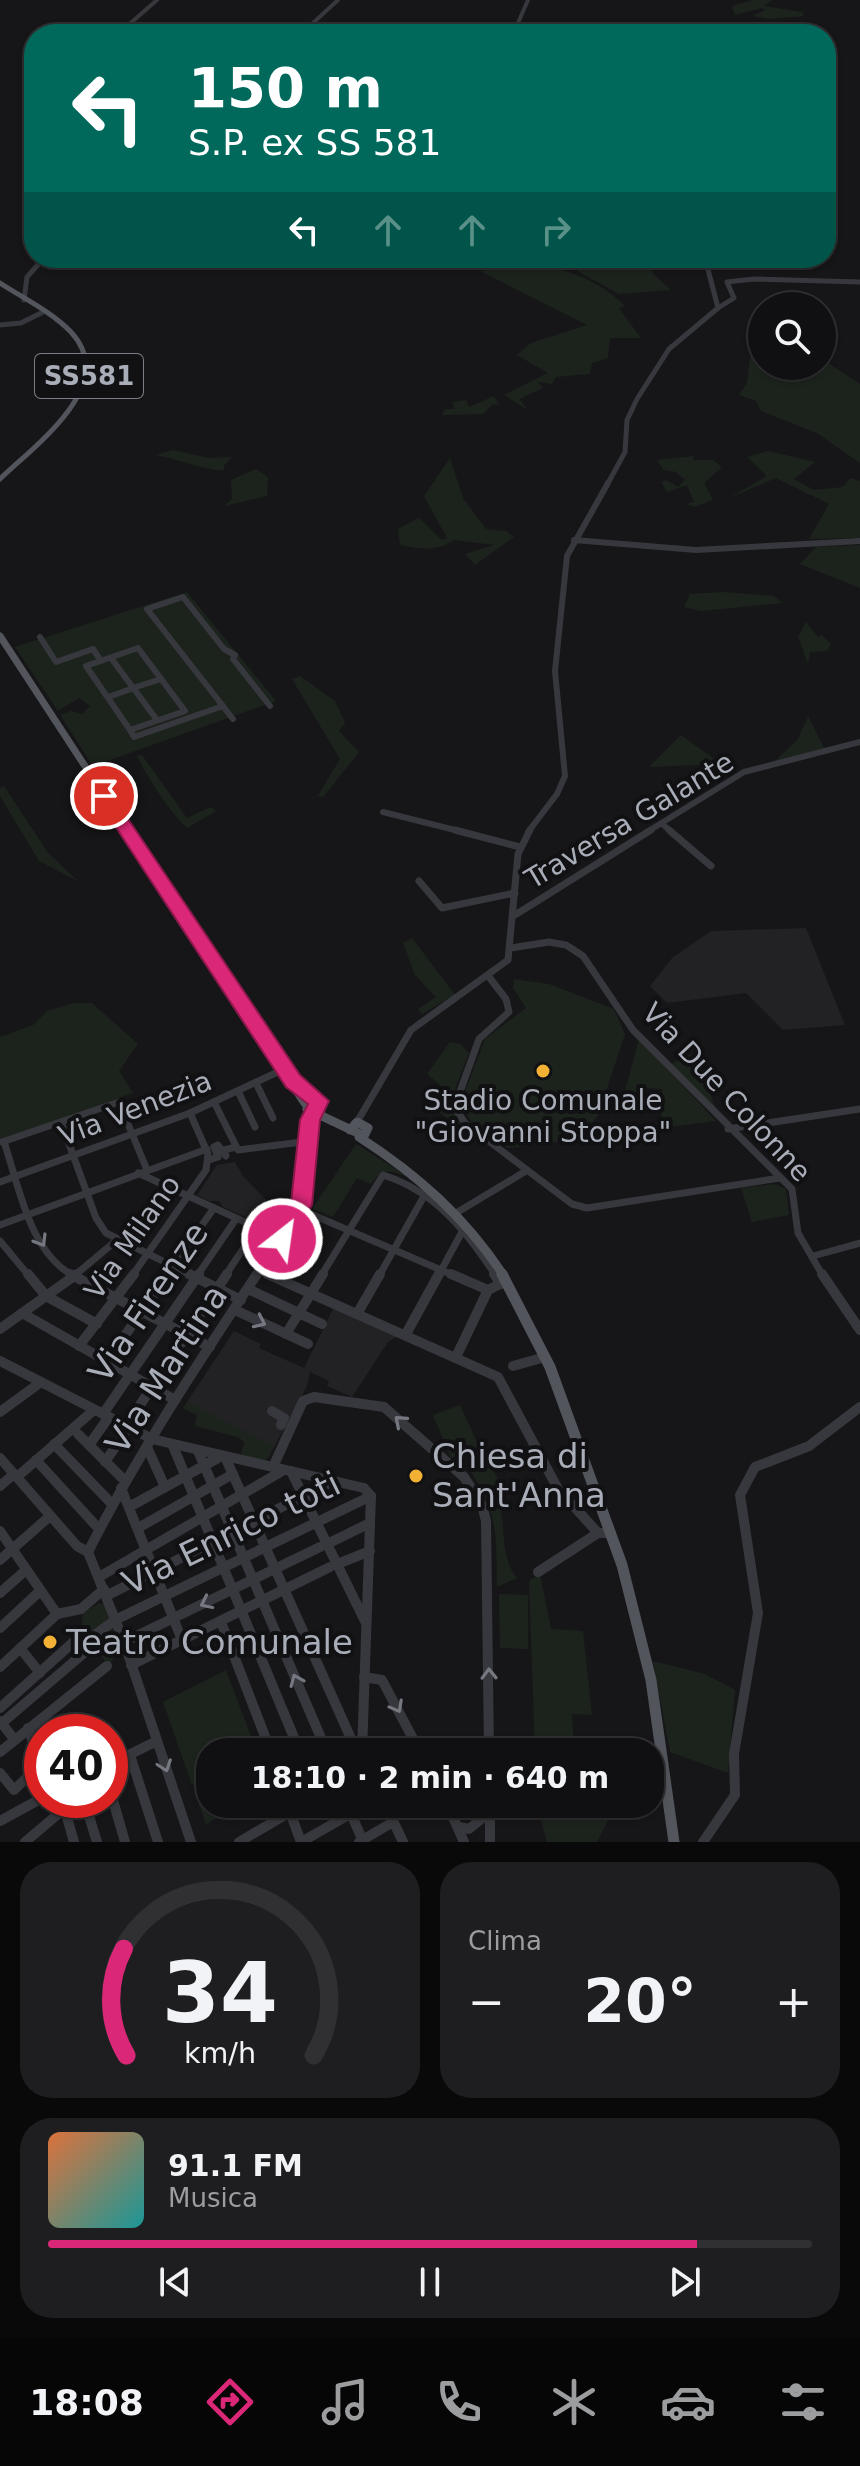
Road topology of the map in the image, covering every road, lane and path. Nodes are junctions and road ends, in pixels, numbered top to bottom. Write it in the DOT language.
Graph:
graph roads {
  1 [pos="157,0"];
  2 [pos="338,0"];
  3 [pos="528,0"];
  4 [pos="133,24"];
  5 [pos="312,24"];
  6 [pos="518,24"];
  7 [pos="35,268"];
  8 [pos="708,268"];
  9 [pos="711,278"];
  10 [pos="727,282"];
  11 [pos="860,282"];
  12 [pos="0,283"];
  13 [pos="24,300"];
  14 [pos="718,308"];
  15 [pos="43,312"];
  16 [pos="0,325"];
  17 [pos="10,468"];
  18 [pos="0,469"];
  19 [pos="0,479"];
  20 [pos="574,540"];
  21 [pos="860,541"];
  22 [pos="0,636"];
  23 [pos="40,637"];
  24 [pos="111,658"];
  25 [pos="101,661"];
  26 [pos="161,679"];
  27 [pos="132,688"];
  28 [pos="108,697"];
  29 [pos="223,706"];
  30 [pos="270,706"];
  31 [pos="233,719"];
  32 [pos="157,720"];
  33 [pos="130,730"];
  34 [pos="860,742"];
  35 [pos="383,812"];
  36 [pos="662,824"];
  37 [pos="520,847"];
  38 [pos="711,866"];
  39 [pos="419,881"];
  40 [pos="515,893"];
  41 [pos="515,915"];
  42 [pos="511,948"];
  43 [pos="489,977"];
  44 [pos="284,1069"];
  45 [pos="256,1083"];
  46 [pos="238,1091"];
  47 [pos="214,1102"];
  48 [pos="313,1106"];
  49 [pos="860,1109"];
  50 [pos="367,1110"];
  51 [pos="190,1113"];
  52 [pos="273,1118"];
  53 [pos="61,1122"];
  54 [pos="255,1127"];
  55 [pos="355,1128"];
  56 [pos="368,1129"];
  57 [pos="728,1129"];
  58 [pos="132,1134"];
  59 [pos="310,1141"];
  60 [pos="2,1142"];
  61 [pos="236,1147"];
  62 [pos="207,1149"];
  63 [pos="378,1149"];
  64 [pos="74,1155"];
  65 [pos="209,1160"];
  66 [pos="142,1171"];
  67 [pos="526,1171"];
  68 [pos="15,1176"];
  69 [pos="780,1178"];
  70 [pos="0,1182"];
  71 [pos="427,1190"];
  72 [pos="87,1192"];
  73 [pos="188,1196"];
  74 [pos="214,1208"];
  75 [pos="299,1209"];
  76 [pos="28,1213"];
  77 [pos="456,1213"];
  78 [pos="236,1219"];
  79 [pos="0,1225"];
  80 [pos="257,1228"];
  81 [pos="348,1230"];
  82 [pos="462,1232"];
  83 [pos="282,1239"];
  84 [pos="117,1240"];
  85 [pos="0,1241"];
  86 [pos="860,1243"];
  87 [pos="393,1249"];
  88 [pos="147,1254"];
  89 [pos="813,1256"];
  90 [pos="172,1266"];
  91 [pos="441,1270"];
  92 [pos="260,1271"];
  93 [pos="196,1276"];
  94 [pos="73,1277"];
  95 [pos="503,1283"];
  96 [pos="218,1287"];
  97 [pos="248,1289"];
  98 [pos="488,1290"];
  99 [pos="311,1294"];
  100 [pos="46,1296"];
  101 [pos="241,1300"];
  102 [pos="115,1301"];
  103 [pos="235,1310"];
  104 [pos="141,1312"];
  105 [pos="22,1313"];
  106 [pos="299,1313"];
  107 [pos="357,1314"];
  108 [pos="97,1324"];
  109 [pos="163,1324"];
  110 [pos="322,1324"];
  111 [pos="0,1329"];
  112 [pos="860,1330"];
  113 [pos="286,1334"];
  114 [pos="406,1334"];
  115 [pos="186,1335"];
  116 [pos="308,1344"];
  117 [pos="79,1346"];
  118 [pos="210,1347"];
  119 [pos="456,1357"];
  120 [pos="538,1359"];
  121 [pos="0,1361"];
  122 [pos="107,1361"];
  123 [pos="513,1366"];
  124 [pos="130,1374"];
  125 [pos="41,1382"];
  126 [pos="151,1388"];
  127 [pos="175,1400"];
  128 [pos="860,1407"];
  129 [pos="272,1411"];
  130 [pos="0,1412"];
  131 [pos="102,1414"];
  132 [pos="281,1425"];
  133 [pos="128,1427"];
  134 [pos="78,1434"];
  135 [pos="149,1443"];
  136 [pos="54,1444"];
  137 [pos="89,1445"];
  138 [pos="173,1446"];
  139 [pos="198,1451"];
  140 [pos="0,1458"];
  141 [pos="223,1458"];
  142 [pos="36,1460"];
  143 [pos="105,1462"];
  144 [pos="203,1465"];
  145 [pos="273,1467"];
  146 [pos="287,1471"];
  147 [pos="233,1474"];
  148 [pos="15,1476"];
  149 [pos="185,1476"];
  150 [pos="334,1480"];
  151 [pos="123,1485"];
  152 [pos="0,1486"];
  153 [pos="212,1486"];
  154 [pos="165,1487"];
  155 [pos="242,1493"];
  156 [pos="370,1495"];
  157 [pos="193,1497"];
  158 [pos="303,1497"];
  159 [pos="112,1504"];
  160 [pos="221,1505"];
  161 [pos="129,1507"];
  162 [pos="50,1516"];
  163 [pos="201,1516"];
  164 [pos="255,1520"];
  165 [pos="315,1523"];
  166 [pos="370,1523"];
  167 [pos="138,1528"];
  168 [pos="99,1529"];
  169 [pos="0,1531"];
  170 [pos="232,1531"];
  171 [pos="598,1533"];
  172 [pos="611,1533"];
  173 [pos="212,1541"];
  174 [pos="266,1546"];
  175 [pos="323,1546"];
  176 [pos="146,1547"];
  177 [pos="13,1550"];
  178 [pos="370,1551"];
  179 [pos="88,1552"];
  180 [pos="244,1557"];
  181 [pos="0,1560"];
  182 [pos="332,1566"];
  183 [pos="223,1567"];
  184 [pos="276,1569"];
  185 [pos="26,1570"];
  186 [pos="155,1570"];
  187 [pos="538,1572"];
  188 [pos="99,1577"];
  189 [pos="253,1580"];
  190 [pos="233,1590"];
  191 [pos="285,1590"];
  192 [pos="40,1591"];
  193 [pos="105,1592"];
  194 [pos="0,1593"];
  195 [pos="165,1596"];
  196 [pos="262,1602"];
  197 [pos="242,1612"];
  198 [pos="57,1614"];
  199 [pos="174,1618"];
  200 [pos="115,1620"];
  201 [pos="221,1622"];
  202 [pos="366,1624"];
  203 [pos="0,1628"];
  204 [pos="182,1640"];
  205 [pos="85,1642"];
  206 [pos="124,1642"];
  207 [pos="20,1648"];
  208 [pos="131,1665"];
  209 [pos="107,1666"];
  210 [pos="0,1667"];
  211 [pos="40,1673"];
  212 [pos="364,1677"];
  213 [pos="0,1708"];
  214 [pos="46,1714"];
  215 [pos="1,1722"];
  216 [pos="24,1731"];
  217 [pos="266,1738"];
  218 [pos="294,1738"];
  219 [pos="321,1738"];
  220 [pos="354,1738"];
  221 [pos="361,1738"];
  222 [pos="413,1738"];
  223 [pos="489,1738"];
  224 [pos="14,1739"];
  225 [pos="157,1741"];
  226 [pos="0,1752"];
  227 [pos="130,1755"];
  228 [pos="0,1773"];
  229 [pos="24,1781"];
  230 [pos="24,1808"];
  231 [pos="56,1818"];
  232 [pos="67,1818"];
  233 [pos="90,1818"];
  234 [pos="118,1818"];
  235 [pos="280,1818"];
  236 [pos="292,1818"];
  237 [pos="344,1818"];
  238 [pos="353,1818"];
  239 [pos="391,1818"];
  240 [pos="454,1818"];
  241 [pos="480,1818"];
  242 [pos="490,1818"];
  243 [pos="0,1821"];
  244 [pos="393,1822"];
  245 [pos="459,1827"];
  246 [pos="33,1839"];
  247 [pos="362,1841"];
  248 [pos="74,1842"];
  249 [pos="97,1842"];
  250 [pos="125,1842"];
  251 [pos="158,1842"];
  252 [pos="191,1842"];
  253 [pos="239,1842"];
  254 [pos="301,1842"];
  255 [pos="403,1842"];
  256 [pos="464,1842"];
  257 [pos="490,1842"];
  258 [pos="674,1842"];
  259 [pos="703,1842"];
  1 -- 4 [label="street"];
  2 -- 5 [label="street"];
  3 -- 6 [label="street"];
  7 -- 13 [label="street"];
  8 -- 9 [label="street"];
  9 -- 10 [label="street"];
  9 -- 14 [label="street"];
  10 -- 11 [label="street"];
  10 -- 14 [label="street"];
  12 -- 13 [label="main road, SS581"];
  13 -- 15 [label="main road, SS581"];
  14 -- 20 [label="street"];
  15 -- 16 [label="street"];
  15 -- 17 [label="main road, SS581"];
  17 -- 18 [label="street"];
  17 -- 19 [label="main road, SS581"];
  20 -- 21 [label="street"];
  20 -- 37 [label="street"];
  22 -- 44 [label="main road"];
  23 -- 25 [label="street"];
  24 -- 25 [label="street"];
  24 -- 26 [label="street"];
  24 -- 27 [label="street"];
  25 -- 28 [label="street"];
  26 -- 27 [label="street"];
  26 -- 32 [label="street"];
  27 -- 28 [label="street"];
  27 -- 32 [label="street"];
  28 -- 33 [label="street"];
  29 -- 30 [label="street"];
  29 -- 31 [label="street"];
  29 -- 33 [label="street"];
  32 -- 33 [label="street"];
  34 -- 36 [label="street, Traversa Galante"];
  35 -- 37 [label="street"];
  36 -- 38 [label="street"];
  36 -- 41 [label="street, Traversa Galante"];
  37 -- 40 [label="street"];
  39 -- 40 [label="street"];
  40 -- 41 [label="street"];
  41 -- 42 [label="street"];
  42 -- 43 [label="street"];
  42 -- 57 [label="street, Via Due Colonne"];
  43 -- 50 [label="street"];
  43 -- 67 [label="street"];
  44 -- 45 [label="street, Via Venezia"];
  44 -- 48 [label="main road"];
  45 -- 46 [label="street, Via Venezia"];
  45 -- 52 [label="street"];
  46 -- 47 [label="street, Via Venezia"];
  46 -- 54 [label="street"];
  47 -- 51 [label="street, Via Venezia"];
  47 -- 61 [label="street"];
  48 -- 55 [label="main road"];
  48 -- 59 [label="street, Via Martina"];
  49 -- 57 [label="street"];
  50 -- 55 [label="street"];
  50 -- 56 [label="street"];
  51 -- 58 [label="street, Via Venezia"];
  51 -- 62 [label="street, Via Milano"];
  53 -- 58 [label="street"];
  53 -- 60 [label="street"];
  53 -- 64 [label="street"];
  55 -- 56 [label="main road"];
  55 -- 63 [label="main road"];
  56 -- 63 [label="main road"];
  57 -- 69 [label="street, Via Due Colonne"];
  58 -- 64 [label="street, Via Venezia"];
  58 -- 66 [label="street"];
  59 -- 61 [label="street"];
  59 -- 75 [label="street, Via Martina"];
  60 -- 68 [label="street"];
  61 -- 65 [label="street"];
  62 -- 65 [label="street, Via Milano"];
  62 -- 66 [label="street"];
  63 -- 71 [label="main road"];
  64 -- 68 [label="street, Via Venezia"];
  64 -- 72 [label="street"];
  65 -- 73 [label="street, Via Milano"];
  66 -- 72 [label="street"];
  66 -- 73 [label="street"];
  67 -- 69 [label="street"];
  67 -- 77 [label="street"];
  68 -- 70 [label="street, Via Venezia"];
  68 -- 76 [label="street"];
  69 -- 89 [label="street, Via Due Colonne"];
  71 -- 77 [label="main road"];
  71 -- 81 [label="street"];
  71 -- 82 [label="street"];
  71 -- 87 [label="street"];
  72 -- 76 [label="street"];
  72 -- 84 [label="street"];
  73 -- 74 [label="street"];
  73 -- 88 [label="street, Via Milano"];
  74 -- 78 [label="street"];
  74 -- 90 [label="street"];
  75 -- 81 [label="street"];
  75 -- 83 [label="street, Via Martina"];
  76 -- 79 [label="street"];
  76 -- 94 [label="street, one-way"];
  77 -- 95 [label="main road"];
  78 -- 80 [label="street"];
  78 -- 93 [label="street, Via Firenze"];
  80 -- 83 [label="street"];
  80 -- 96 [label="street"];
  81 -- 87 [label="street"];
  81 -- 99 [label="street"];
  82 -- 91 [label="street"];
  82 -- 95 [label="street"];
  83 -- 92 [label="street, Via Martina"];
  84 -- 88 [label="street"];
  84 -- 94 [label="street"];
  85 -- 100 [label="street"];
  86 -- 89 [label="street"];
  87 -- 91 [label="street"];
  87 -- 107 [label="street"];
  88 -- 90 [label="street"];
  88 -- 102 [label="street, Via Milano"];
  89 -- 112 [label="street, Via Due Colonne"];
  90 -- 93 [label="street"];
  90 -- 104 [label="street"];
  91 -- 98 [label="street"];
  91 -- 114 [label="street"];
  92 -- 97 [label="street, Via Martina"];
  92 -- 99 [label="street"];
  93 -- 96 [label="street"];
  93 -- 109 [label="street, Via Firenze"];
  94 -- 100 [label="street"];
  94 -- 102 [label="street"];
  95 -- 98 [label="street"];
  95 -- 172 [label="main road"];
  96 -- 101 [label="street"];
  96 -- 115 [label="street"];
  97 -- 101 [label="street, Via Martina"];
  97 -- 106 [label="street"];
  98 -- 119 [label="street"];
  99 -- 106 [label="street"];
  99 -- 107 [label="street"];
  100 -- 105 [label="street"];
  100 -- 108 [label="street"];
  101 -- 103 [label="street, Via Martina"];
  102 -- 104 [label="street"];
  102 -- 108 [label="street, Via Milano"];
  103 -- 113 [label="street, one-way"];
  103 -- 118 [label="street, Via Martina"];
  104 -- 109 [label="street"];
  104 -- 122 [label="street"];
  105 -- 111 [label="street"];
  105 -- 117 [label="street"];
  106 -- 110 [label="street"];
  106 -- 113 [label="street"];
  107 -- 114 [label="street"];
  108 -- 117 [label="street, Via Milano"];
  109 -- 115 [label="street"];
  109 -- 124 [label="street, Via Firenze"];
  113 -- 116 [label="street"];
  114 -- 119 [label="street"];
  115 -- 118 [label="street"];
  115 -- 126 [label="street"];
  117 -- 122 [label="street"];
  118 -- 127 [label="street, Via Martina"];
  119 -- 171 [label="street"];
  120 -- 123 [label="street"];
  121 -- 125 [label="street"];
  122 -- 124 [label="street"];
  124 -- 126 [label="street"];
  124 -- 131 [label="street, Via Firenze"];
  125 -- 130 [label="street"];
  125 -- 131 [label="street"];
  126 -- 127 [label="street"];
  126 -- 133 [label="street"];
  127 -- 135 [label="street, Via Martina"];
  128 -- 259 [label="street"];
  129 -- 132 [label="street"];
  131 -- 133 [label="street"];
  131 -- 136 [label="street"];
  131 -- 137 [label="street"];
  133 -- 135 [label="street"];
  133 -- 143 [label="street"];
  134 -- 137 [label="street"];
  135 -- 138 [label="street"];
  135 -- 151 [label="street, Via Martina"];
  135 -- 154 [label="street"];
  136 -- 142 [label="street"];
  136 -- 159 [label="street"];
  137 -- 143 [label="street"];
  138 -- 139 [label="street"];
  138 -- 149 [label="street"];
  139 -- 141 [label="street"];
  139 -- 144 [label="street"];
  140 -- 148 [label="street"];
  141 -- 144 [label="street"];
  141 -- 145 [label="street"];
  141 -- 147 [label="street"];
  142 -- 148 [label="street"];
  142 -- 168 [label="street"];
  143 -- 151 [label="street"];
  144 -- 149 [label="street"];
  144 -- 153 [label="street"];
  145 -- 146 [label="street"];
  223 -- 145 [label="street, one-way"];
  146 -- 150 [label="street"];
  146 -- 155 [label="street"];
  146 -- 158 [label="street"];
  147 -- 153 [label="street"];
  147 -- 155 [label="street"];
  148 -- 152 [label="street"];
  148 -- 162 [label="street"];
  149 -- 154 [label="street"];
  149 -- 157 [label="street"];
  150 -- 156 [label="street"];
  150 -- 158 [label="street"];
  151 -- 159 [label="street, Via Martina"];
  151 -- 161 [label="street"];
  153 -- 157 [label="street"];
  153 -- 160 [label="street"];
  154 -- 161 [label="street"];
  155 -- 160 [label="street"];
  155 -- 164 [label="street"];
  156 -- 165 [label="street, Via Enrico toti"];
  156 -- 166 [label="street"];
  157 -- 163 [label="street"];
  157 -- 167 [label="street"];
  158 -- 164 [label="street"];
  158 -- 165 [label="street"];
  159 -- 168 [label="street, Via Martina"];
  160 -- 163 [label="street"];
  160 -- 170 [label="street"];
  161 -- 167 [label="street"];
  162 -- 177 [label="street"];
  162 -- 179 [label="street"];
  163 -- 173 [label="street"];
  163 -- 176 [label="street"];
  164 -- 170 [label="street"];
  164 -- 174 [label="street"];
  165 -- 174 [label="street, Via Enrico toti"];
  165 -- 175 [label="street"];
  166 -- 175 [label="street"];
  166 -- 178 [label="street"];
  167 -- 176 [label="street"];
  168 -- 179 [label="street, Via Martina"];
  169 -- 177 [label="street"];
  170 -- 173 [label="street"];
  170 -- 180 [label="street"];
  171 -- 172 [label="street"];
  171 -- 187 [label="street"];
  172 -- 258 [label="main road"];
  173 -- 183 [label="street"];
  173 -- 186 [label="street"];
  174 -- 180 [label="street, Via Enrico toti"];
  174 -- 184 [label="street"];
  175 -- 182 [label="street"];
  175 -- 184 [label="street"];
  176 -- 186 [label="street"];
  176 -- 188 [label="street"];
  177 -- 181 [label="street"];
  177 -- 185 [label="street"];
  178 -- 182 [label="street"];
  178 -- 202 [label="street"];
  179 -- 188 [label="street"];
  180 -- 183 [label="street, Via Enrico toti"];
  180 -- 189 [label="street"];
  182 -- 191 [label="street"];
  182 -- 202 [label="street"];
  183 -- 190 [label="street"];
  183 -- 195 [label="street, Via Enrico toti"];
  184 -- 189 [label="street"];
  184 -- 191 [label="street"];
  185 -- 192 [label="street"];
  185 -- 194 [label="street"];
  186 -- 193 [label="street"];
  186 -- 195 [label="street"];
  188 -- 193 [label="street"];
  189 -- 190 [label="street"];
  189 -- 196 [label="street"];
  190 -- 197 [label="street"];
  190 -- 199 [label="street, one-way"];
  191 -- 196 [label="street"];
  191 -- 220 [label="street"];
  192 -- 198 [label="street"];
  192 -- 203 [label="street"];
  193 -- 198 [label="street"];
  193 -- 200 [label="street"];
  195 -- 199 [label="street"];
  195 -- 200 [label="street, Via Enrico toti"];
  196 -- 197 [label="street"];
  219 -- 196 [label="street, one-way"];
  197 -- 201 [label="street"];
  197 -- 218 [label="street"];
  198 -- 207 [label="street"];
  199 -- 204 [label="street"];
  199 -- 206 [label="street"];
  200 -- 205 [label="street, Via Enrico toti"];
  200 -- 206 [label="street"];
  201 -- 204 [label="street"];
  201 -- 217 [label="street"];
  202 -- 212 [label="street"];
  204 -- 208 [label="street"];
  205 -- 211 [label="street"];
  205 -- 215 [label="street"];
  206 -- 208 [label="street"];
  207 -- 210 [label="street"];
  207 -- 211 [label="street"];
  208 -- 225 [label="street"];
  209 -- 214 [label="street"];
  211 -- 213 [label="street"];
  212 -- 221 [label="street"];
  212 -- 222 [label="street, one-way"];
  215 -- 224 [label="street"];
  216 -- 224 [label="street"];
  224 -- 226 [label="street"];
  225 -- 227 [label="street"];
  225 -- 252 [label="street, one-way"];
  227 -- 251 [label="street"];
  228 -- 229 [label="street"];
  230 -- 243 [label="street"];
  231 -- 246 [label="street"];
  232 -- 248 [label="street"];
  233 -- 249 [label="street"];
  234 -- 250 [label="street"];
  235 -- 253 [label="street"];
  236 -- 254 [label="street"];
  237 -- 254 [label="street"];
  238 -- 247 [label="street"];
  239 -- 244 [label="street"];
  240 -- 245 [label="street"];
  241 -- 245 [label="street"];
  242 -- 257 [label="street"];
  244 -- 247 [label="street"];
  244 -- 255 [label="street"];
  245 -- 256 [label="street"];
}
